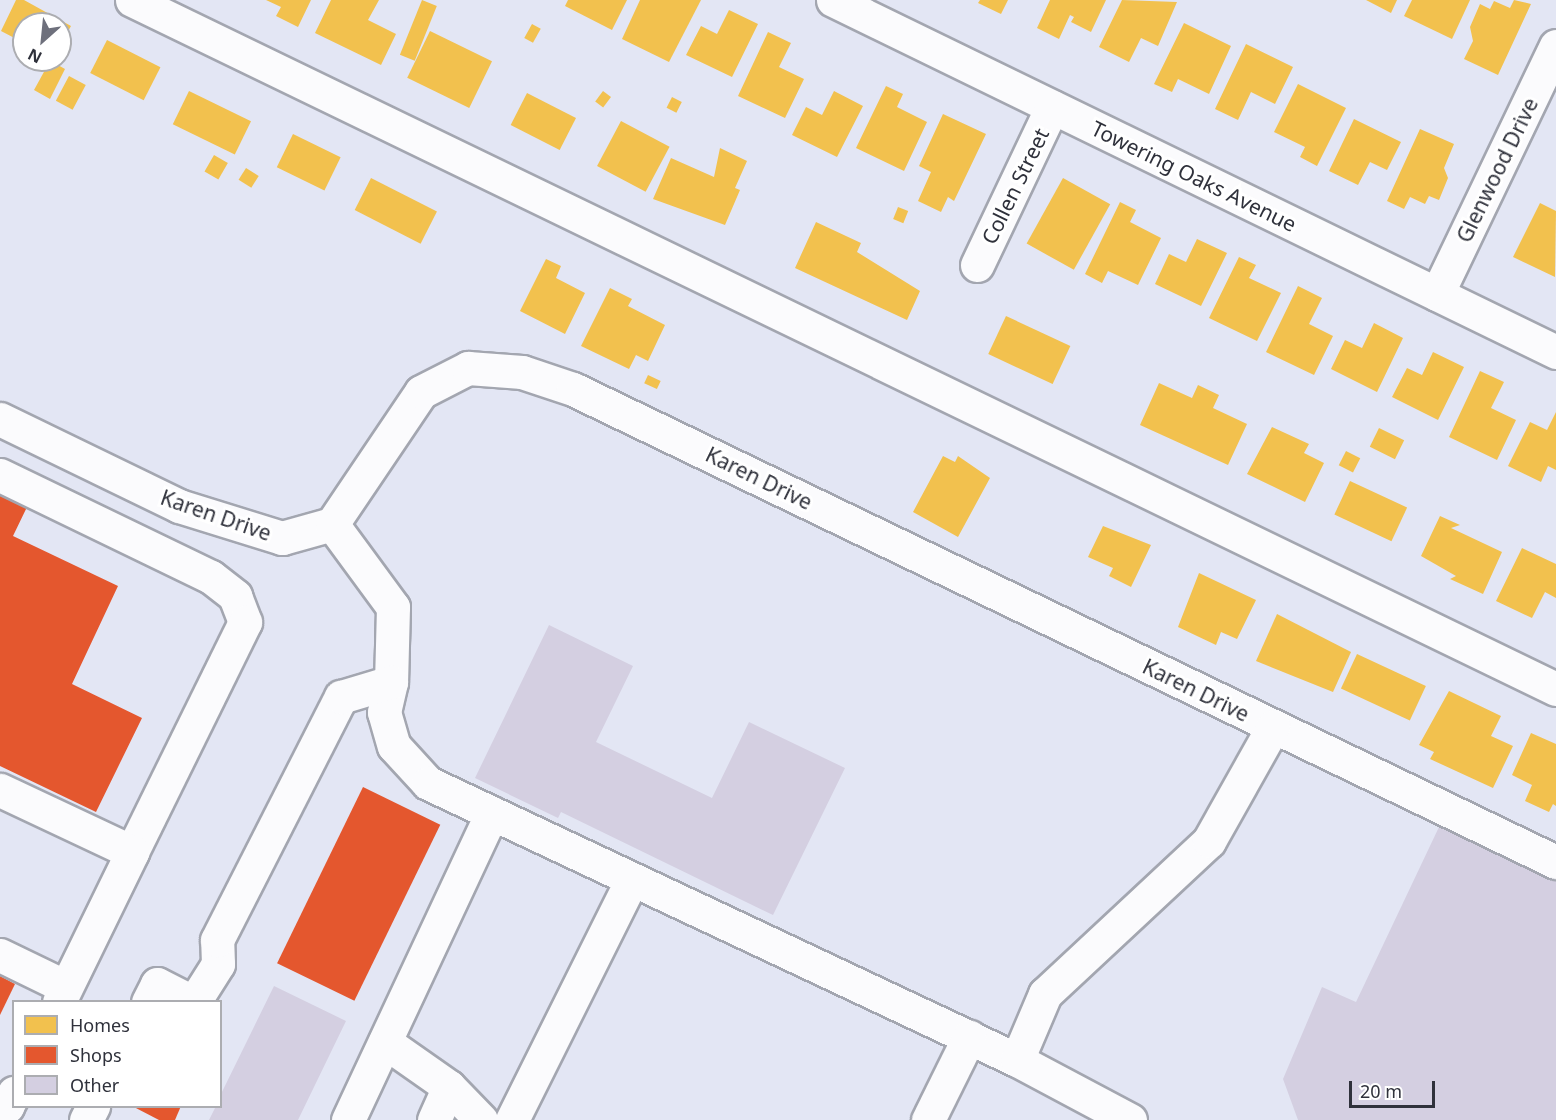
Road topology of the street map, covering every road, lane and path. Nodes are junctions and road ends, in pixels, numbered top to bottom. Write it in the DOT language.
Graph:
graph roads {
  1 [pos="132,0"];
  2 [pos="833,0"];
  3 [pos="1556,46"];
  4 [pos="1052,107"];
  5 [pos="977,265"];
  6 [pos="1437,294"];
  7 [pos="1556,352"];
  8 [pos="0,419"];
  9 [pos="0,475"];
  10 [pos="332,524"];
  11 [pos="391,682"];
  12 [pos="1556,689"];
  13 [pos="1273,727"];
  14 [pos="0,789"];
  15 [pos="492,813"];
  16 [pos="132,852"];
  17 [pos="1556,862"];
  18 [pos="632,879"];
  19 [pos="0,955"];
  20 [pos="62,994"];
  21 [pos="149,1000"];
  22 [pos="189,1000"];
  23 [pos="194,1000"];
  24 [pos="969,1037"];
  25 [pos="385,1042"];
  26 [pos="1017,1060"];
  27 [pos="449,1087"];
  28 [pos="1112,1118"];
  29 [pos="348,1120"];
  30 [pos="434,1120"];
  31 [pos="481,1120"];
  32 [pos="512,1120"];
  33 [pos="928,1120"];
  1 -- 12 [label="street"];
  2 -- 4 [label="street, Towering Oaks Avenue"];
  3 -- 6 [label="street, Glenwood Drive"];
  4 -- 5 [label="street, Collen Street"];
  4 -- 6 [label="street, Towering Oaks Avenue"];
  6 -- 7 [label="street, Towering Oaks Avenue"];
  8 -- 10 [label="street, Karen Drive"];
  9 -- 16 [label="street"];
  10 -- 11 [label="street"];
  10 -- 13 [label="street, Karen Drive"];
  11 -- 15 [label="street"];
  11 -- 23 [label="street"];
  13 -- 17 [label="street, Karen Drive"];
  13 -- 26 [label="street"];
  14 -- 16 [label="street"];
  15 -- 18 [label="street"];
  15 -- 25 [label="street"];
  16 -- 20 [label="street"];
  18 -- 24 [label="street"];
  18 -- 32 [label="street"];
  19 -- 20 [label="street"];
  21 -- 22 [label="street"];
  24 -- 26 [label="street"];
  24 -- 33 [label="street"];
  25 -- 27 [label="street"];
  25 -- 29 [label="street"];
  26 -- 28 [label="street"];
  27 -- 30 [label="street"];
  27 -- 31 [label="street"];
}
